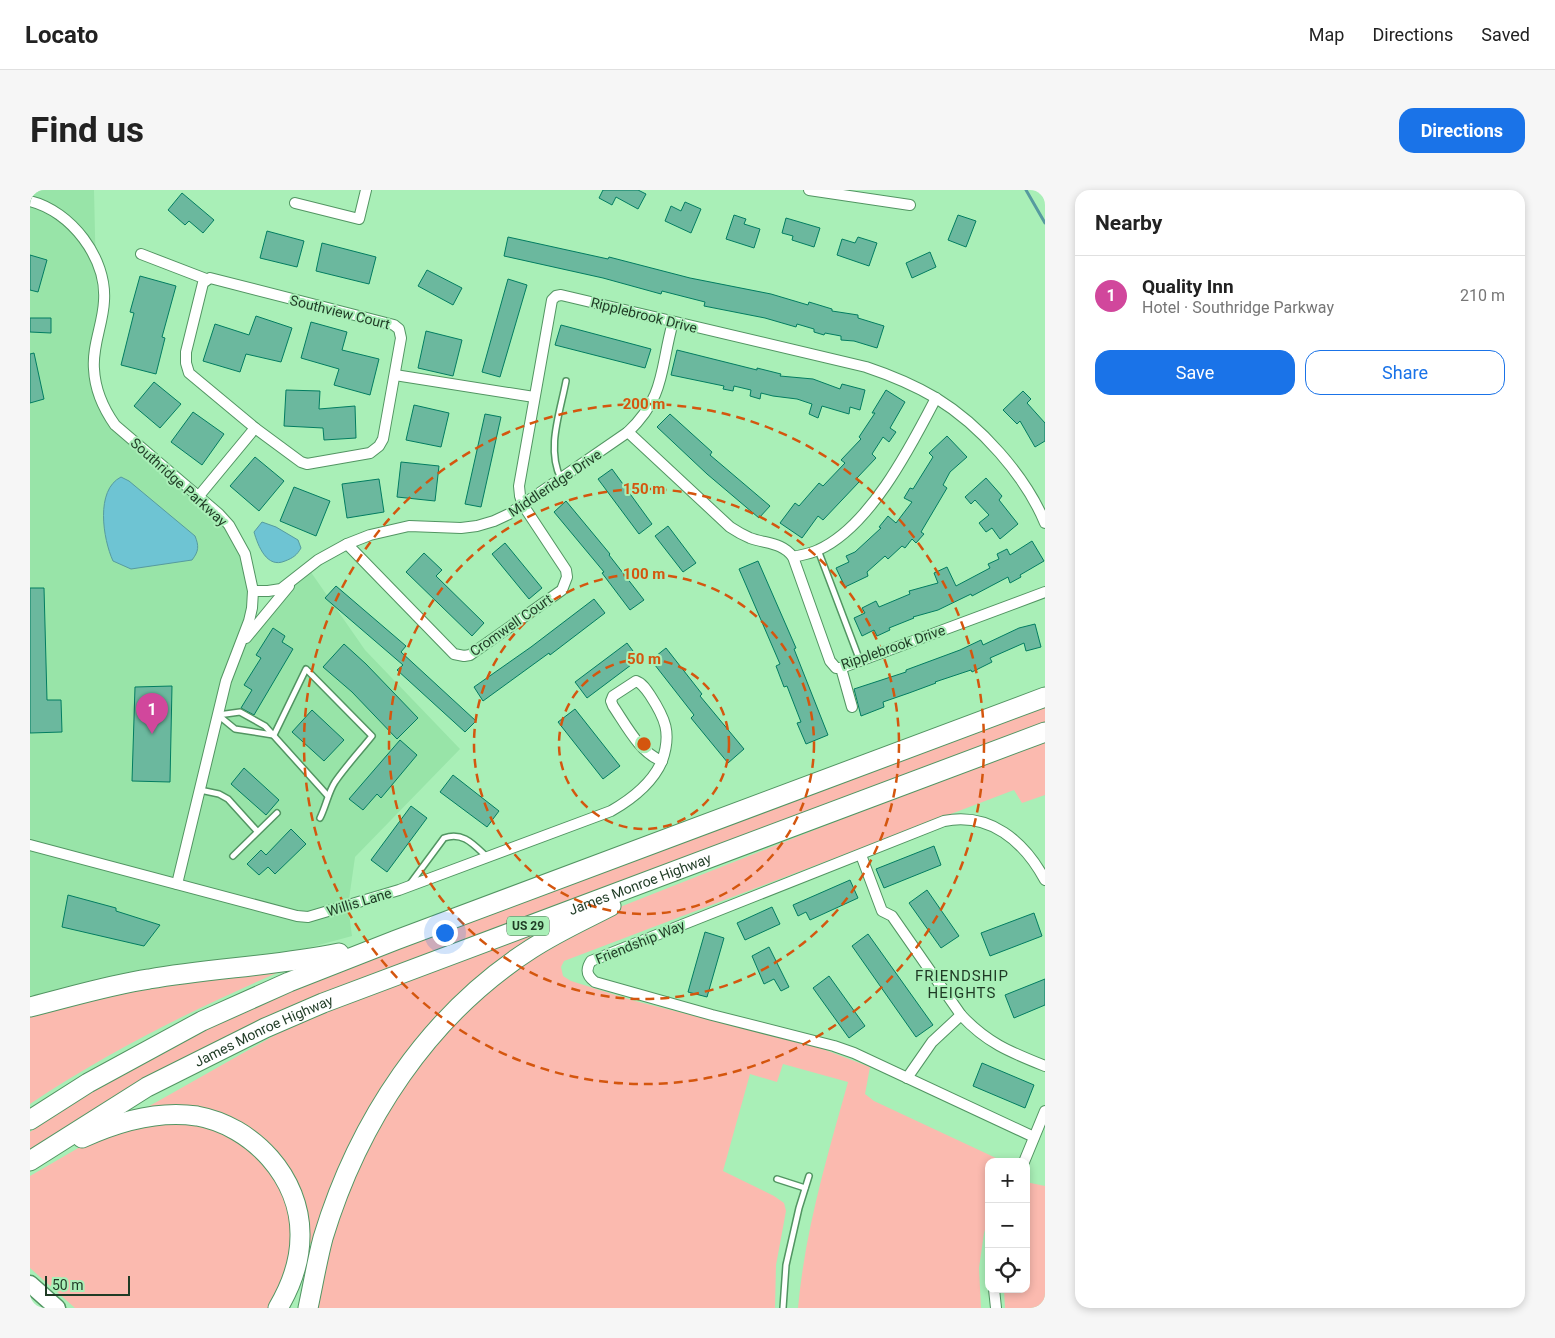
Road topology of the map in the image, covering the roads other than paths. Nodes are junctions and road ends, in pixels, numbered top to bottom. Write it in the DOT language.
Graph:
graph roads {
  1 [pos="366,190"];
  2 [pos="809,190"];
  3 [pos="30,201"];
  4 [pos="295,203"];
  5 [pos="910,205"];
  6 [pos="141,254"];
  7 [pos="206,279"];
  8 [pos="673,322"];
  9 [pos="394,375"];
  10 [pos="566,381"];
  11 [pos="534,397"];
  12 [pos="936,398"];
  13 [pos="255,428"];
  14 [pos="628,432"];
  15 [pos="561,479"];
  16 [pos="198,497"];
  17 [pos="523,505"];
  18 [pos="1045,523"];
  19 [pos="347,544"];
  20 [pos="818,550"];
  21 [pos="792,557"];
  22 [pos="300,574"];
  23 [pos="253,590"];
  24 [pos="1045,592"];
  25 [pos="239,647"];
  26 [pos="860,661"];
  27 [pos="841,668"];
  28 [pos="1045,697"];
  29 [pos="852,707"];
  30 [pos="218,715"];
  31 [pos="1045,732"];
  32 [pos="274,735"];
  33 [pos="662,761"];
  34 [pos="200,790"];
  35 [pos="328,796"];
  36 [pos="277,813"];
  37 [pos="320,818"];
  38 [pos="257,831"];
  39 [pos="30,845"];
  40 [pos="724,852"];
  41 [pos="861,855"];
  42 [pos="233,856"];
  43 [pos="488,858"];
  44 [pos="1045,880"];
  45 [pos="177,884"];
  46 [pos="408,887"];
  47 [pos="396,940"];
  48 [pos="30,1007"];
  49 [pos="961,1015"];
  50 [pos="1045,1066"];
  51 [pos="907,1078"];
  52 [pos="1045,1111"];
  53 [pos="30,1120"];
  54 [pos="1034,1137"];
  55 [pos="1026,1158"];
  56 [pos="30,1161"];
  57 [pos="30,1165"];
  58 [pos="809,1176"];
  59 [pos="777,1179"];
  60 [pos="805,1188"];
  61 [pos="30,1284"];
  62 [pos="994,1293"];
  63 [pos="57,1308"];
  64 [pos="278,1308"];
  65 [pos="308,1308"];
  66 [pos="784,1308"];
  67 [pos="996,1308"];
  1 -- 4 [label="street"];
  2 -- 5 [label="street"];
  3 -- 16 [label="street, Southridge Parkway"];
  6 -- 7 [label="street"];
  7 -- 9 [label="street, Southview Court"];
  7 -- 13 [label="street, Southview Court"];
  8 -- 11 [label="street, Ripplebrook Drive"];
  8 -- 12 [label="street, Ripplebrook Drive"];
  8 -- 14 [label="street, Middleridge Drive"];
  9 -- 11 [label="street"];
  9 -- 13 [label="street, Southview Court"];
  10 -- 15 [label="lane"];
  11 -- 17 [label="street, Ripplebrook Drive"];
  12 -- 18 [label="street, Ripplebrook Drive"];
  12 -- 20 [label="street"];
  13 -- 16 [label="street"];
  14 -- 15 [label="street, Middleridge Drive"];
  14 -- 21 [label="street"];
  15 -- 17 [label="street, Middleridge Drive"];
  16 -- 23 [label="street, Southridge Parkway"];
  17 -- 19 [label="street, Middleridge Drive"];
  17 -- 19 [label="street, Cromwell Court"];
  19 -- 22 [label="street, Middleridge Drive"];
  20 -- 21 [label="street"];
  20 -- 26 [label="lane"];
  21 -- 27 [label="street, Ripplebrook Drive"];
  22 -- 23 [label="street, Middleridge Drive"];
  22 -- 25 [label="street"];
  23 -- 25 [label="street, Southridge Parkway"];
  24 -- 26 [label="street, Ripplebrook Drive"];
  25 -- 30 [label="street, Southridge Parkway"];
  26 -- 27 [label="street, Ripplebrook Drive"];
  27 -- 29 [label="street"];
  28 -- 47 [label="highway, US 29"];
  30 -- 32 [label="lane"];
  30 -- 32 [label="lane"];
  30 -- 34 [label="street, Southridge Parkway"];
  31 -- 40 [label="highway, James Monroe Highway / US 29"];
  32 -- 35 [label="lane"];
  32 -- 35 [label="lane"];
  33 -- 33 [label="street"];
  33 -- 43 [label="street, Willis Lane"];
  34 -- 38 [label="lane"];
  34 -- 45 [label="street, Southridge Parkway"];
  35 -- 37 [label="lane"];
  36 -- 38 [label="lane"];
  38 -- 42 [label="lane"];
  39 -- 45 [label="street, Willis Lane"];
  40 -- 56 [label="highway, James Monroe Highway / US 29"];
  40 -- 65 [label="highway"];
  41 -- 44 [label="street, Friendship Way"];
  41 -- 49 [label="street"];
  41 -- 51 [label="street, Friendship Way"];
  43 -- 46 [label="street, Willis Lane"];
  43 -- 46 [label="lane"];
  45 -- 46 [label="street, Willis Lane"];
  47 -- 48 [label="highway"];
  47 -- 53 [label="highway, US 29"];
  49 -- 50 [label="street"];
  49 -- 51 [label="street"];
  51 -- 54 [label="street, Friendship Way"];
  52 -- 54 [label="street"];
  54 -- 55 [label="street"];
  57 -- 64 [label="highway"];
  58 -- 60 [label="lane"];
  59 -- 60 [label="lane"];
  60 -- 66 [label="lane"];
  61 -- 63 [label="main road"];
  62 -- 67 [label="street"];
}
